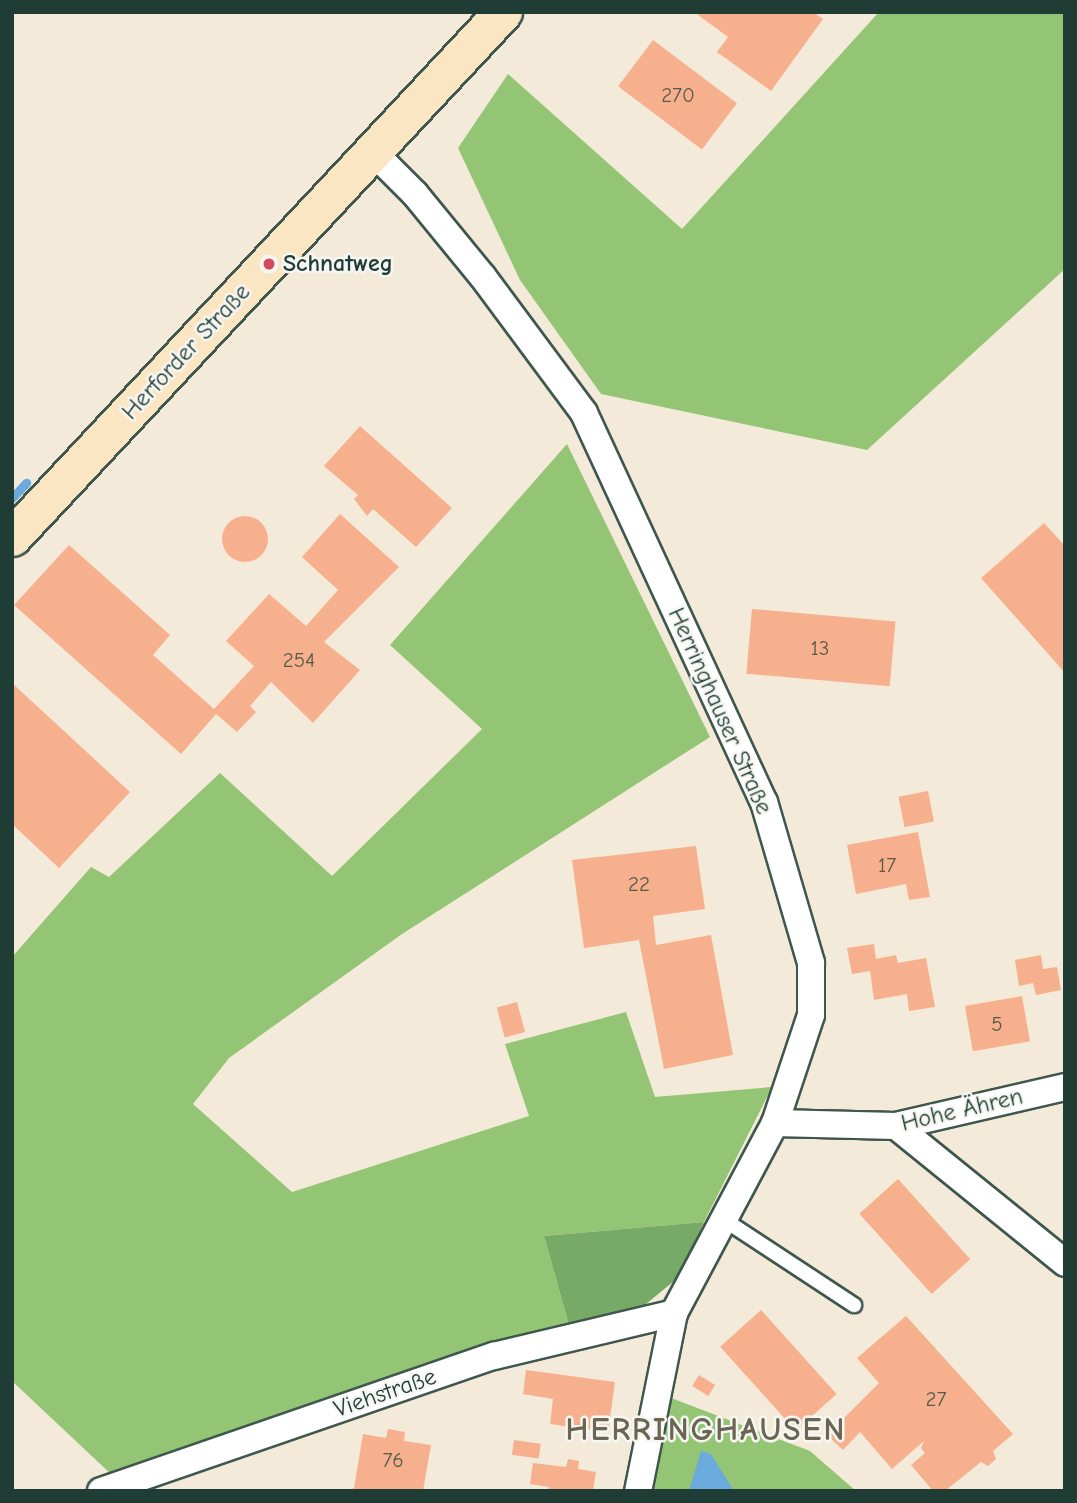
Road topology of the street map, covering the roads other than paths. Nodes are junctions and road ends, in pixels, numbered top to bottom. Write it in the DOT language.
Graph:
graph roads {
  1 [pos="503,12"];
  2 [pos="374,153"];
  3 [pos="12,537"];
  4 [pos="1065,1087"];
  5 [pos="775,1123"];
  6 [pos="897,1126"];
  7 [pos="723,1219"];
  8 [pos="1065,1263"];
  9 [pos="854,1305"];
  10 [pos="674,1312"];
  11 [pos="101,1491"];
  12 [pos="638,1491"];
  1 -- 2 [label="main road, Herforder Straße"];
  2 -- 3 [label="main road, Herforder Straße"];
  2 -- 5 [label="street, Herringhauser Straße"];
  4 -- 6 [label="street, Hohe Ähren"];
  5 -- 6 [label="street, Hohe Ähren"];
  5 -- 7 [label="street, Herringhauser Straße"];
  6 -- 8 [label="street"];
  7 -- 9 [label="lane"];
  7 -- 10 [label="street, Herringhauser Straße"];
  10 -- 11 [label="street, Viehstraße"];
  10 -- 12 [label="street, Herringhauser Straße"];
}
